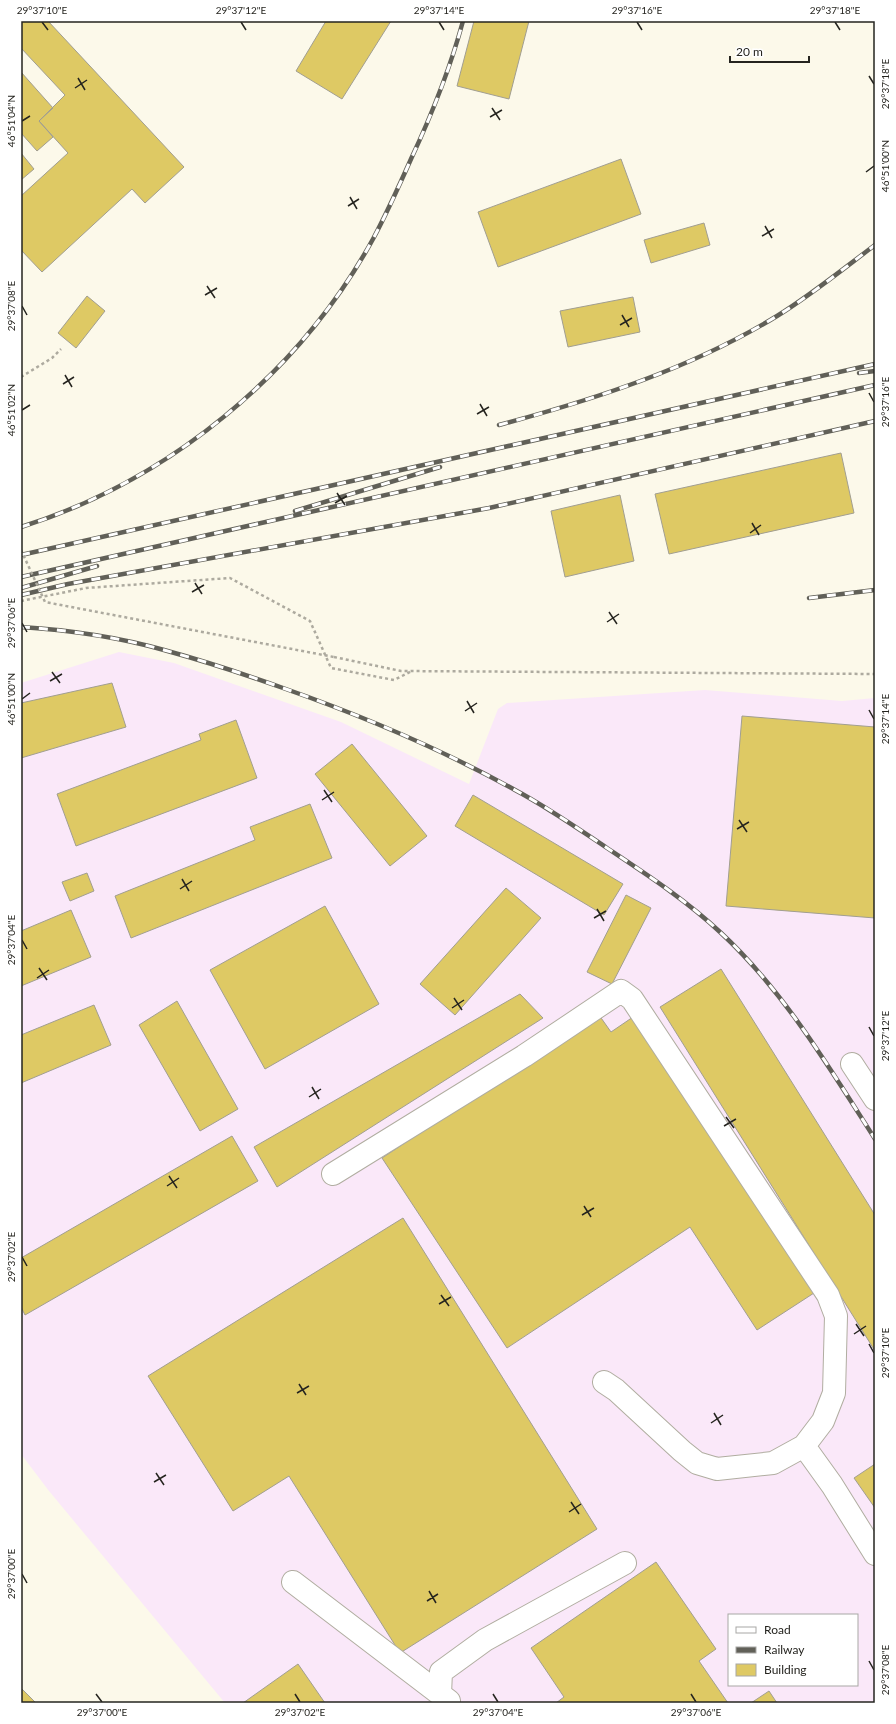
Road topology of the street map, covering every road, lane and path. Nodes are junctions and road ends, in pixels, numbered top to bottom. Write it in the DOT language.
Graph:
graph roads {
  1 [pos="61,349"];
  2 [pos="21,377"];
  3 [pos="21,550"];
  4 [pos="21,601"];
  5 [pos="413,671"];
  6 [pos="875,674"];
  7 [pos="852,1064"];
  8 [pos="875,1099"];
  9 [pos="333,1174"];
  10 [pos="604,1382"];
  11 [pos="804,1446"];
  12 [pos="875,1554"];
  13 [pos="625,1563"];
  14 [pos="293,1582"];
  15 [pos="446,1698"];
  1 -- 2 [label="path"];
  3 -- 5 [label="path, bridge"];
  4 -- 5 [label="path"];
  5 -- 6 [label="path"];
  7 -- 8 [label="lane"];
  9 -- 11 [label="lane"];
  10 -- 11 [label="lane"];
  11 -- 12 [label="lane"];
  13 -- 15 [label="lane"];
  14 -- 15 [label="lane"];
}
